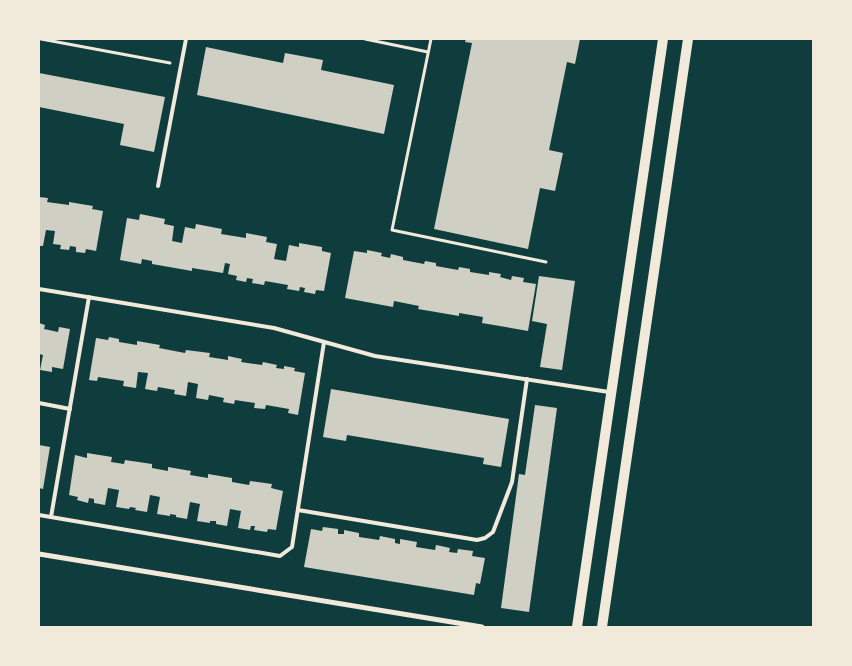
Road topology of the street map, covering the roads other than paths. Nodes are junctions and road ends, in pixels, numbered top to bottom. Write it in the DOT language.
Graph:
graph roads {
  1 [pos="186,39"];
  2 [pos="663,39"];
  3 [pos="688,39"];
  4 [pos="158,186"];
  5 [pos="39,289"];
  6 [pos="89,297"];
  7 [pos="324,342"];
  8 [pos="527,379"];
  9 [pos="612,392"];
  10 [pos="39,403"];
  11 [pos="70,409"];
  12 [pos="298,510"];
  13 [pos="39,515"];
  14 [pos="51,517"];
  15 [pos="39,554"];
  16 [pos="482,627"];
  17 [pos="577,627"];
  18 [pos="602,627"];
  1 -- 4 [label="lane"];
  2 -- 9 [label="main road"];
  3 -- 18 [label="main road"];
  5 -- 6 [label="lane"];
  6 -- 7 [label="lane"];
  6 -- 11 [label="lane"];
  7 -- 8 [label="lane"];
  7 -- 12 [label="lane"];
  8 -- 9 [label="lane"];
  8 -- 12 [label="lane"];
  9 -- 17 [label="main road"];
  10 -- 11 [label="lane"];
  11 -- 14 [label="lane"];
  12 -- 14 [label="lane"];
  13 -- 14 [label="lane"];
  15 -- 16 [label="street"];
}
